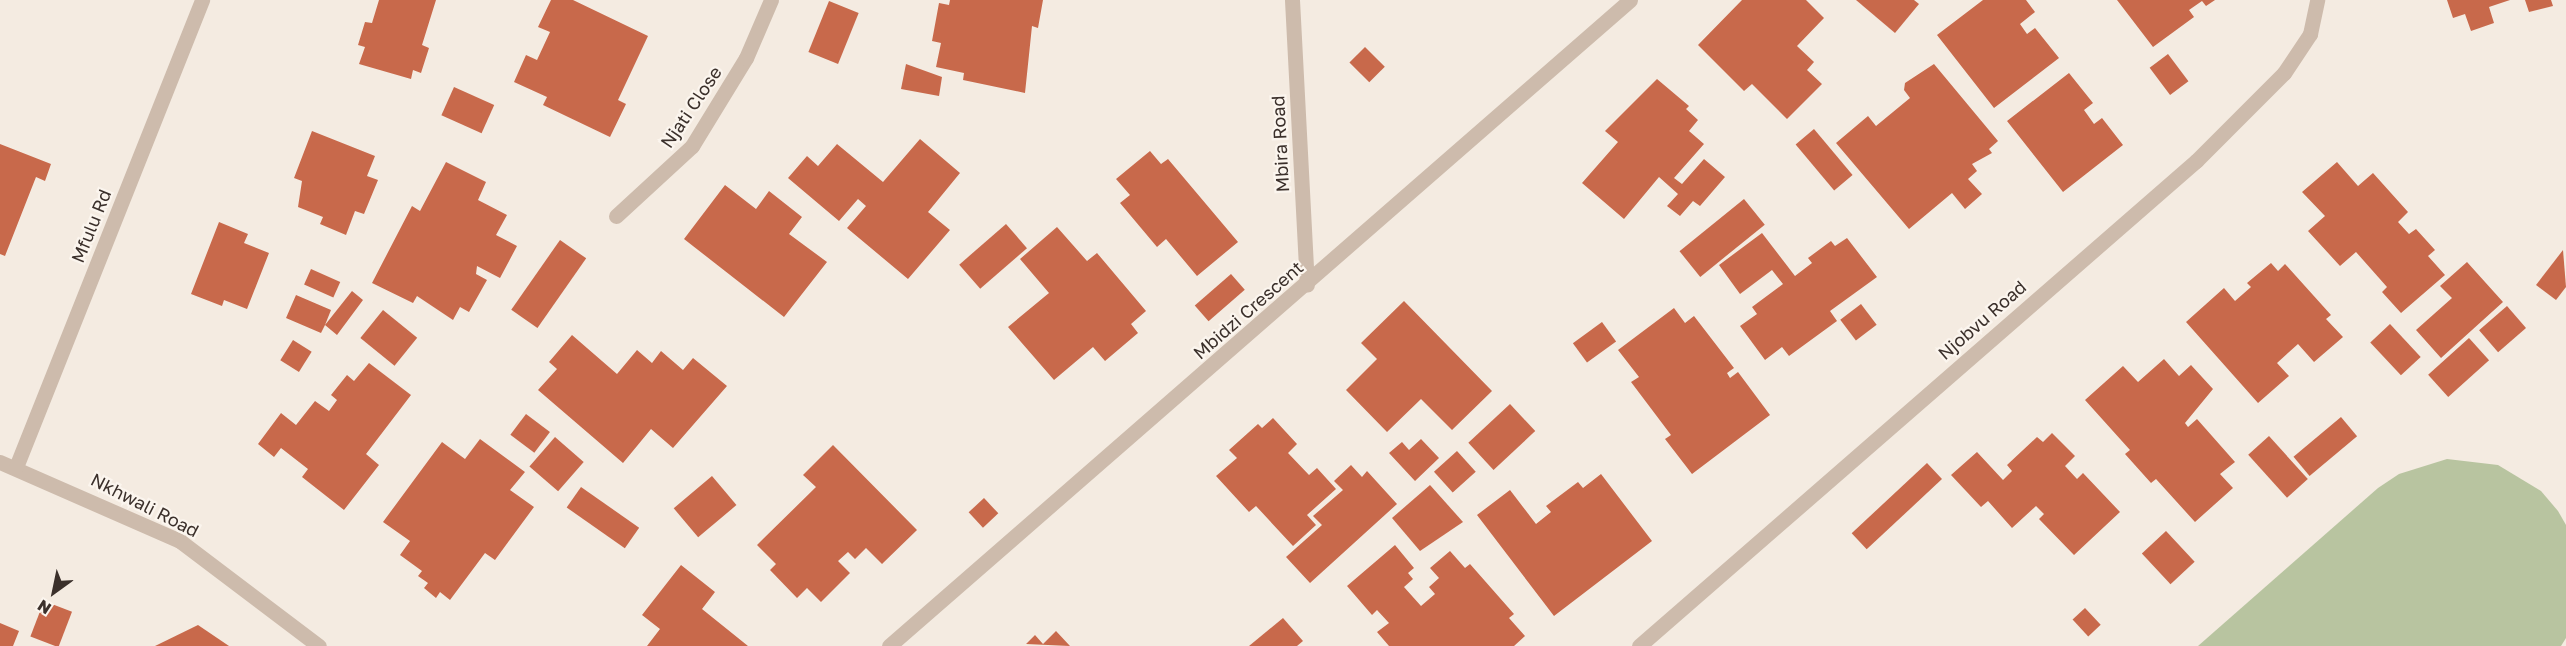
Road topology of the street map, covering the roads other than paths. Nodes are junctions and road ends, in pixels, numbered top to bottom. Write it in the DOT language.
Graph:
graph roads {
  1 [pos="202,0"];
  2 [pos="771,0"];
  3 [pos="1292,0"];
  4 [pos="1630,0"];
  5 [pos="2317,0"];
  6 [pos="616,216"];
  7 [pos="1307,285"];
  8 [pos="0,462"];
  9 [pos="16,467"];
  10 [pos="319,646"];
  11 [pos="889,646"];
  12 [pos="1639,646"];
  1 -- 9 [label="street, Mfulu Rd"];
  2 -- 6 [label="street, Njati Close"];
  3 -- 7 [label="street, Mbira Road"];
  4 -- 7 [label="street, Mbidzi Crescent"];
  5 -- 12 [label="street, Njobvu Road"];
  7 -- 11 [label="street, Mbidzi Crescent"];
  8 -- 9 [label="street, Nkhwali Road"];
  9 -- 10 [label="street, Nkhwali Road"];
}
